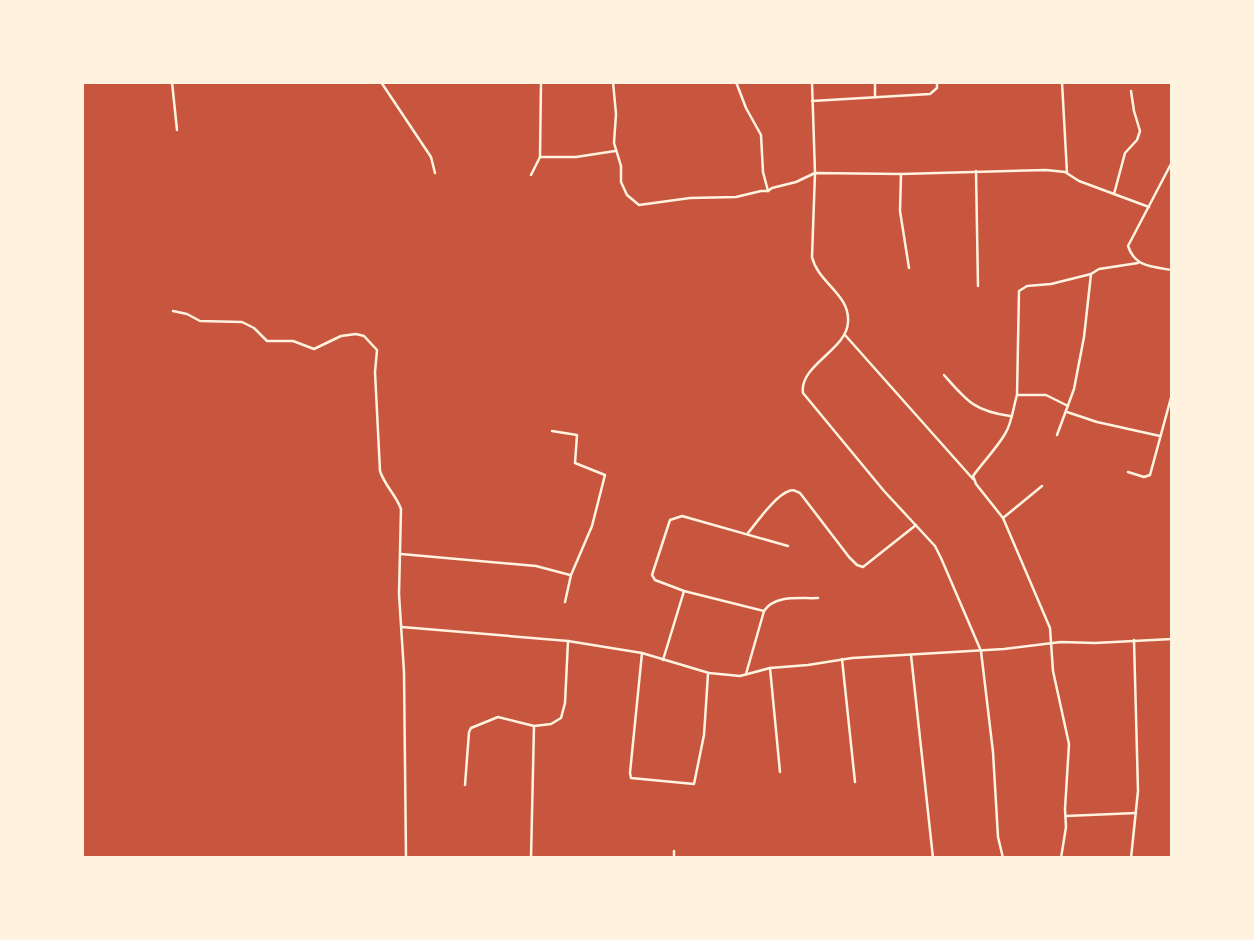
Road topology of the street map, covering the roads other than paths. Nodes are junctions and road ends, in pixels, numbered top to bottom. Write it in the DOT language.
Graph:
graph roads {
  1 [pos="172,82"];
  2 [pos="381,82"];
  3 [pos="541,82"];
  4 [pos="613,82"];
  5 [pos="736,82"];
  6 [pos="812,82"];
  7 [pos="875,82"];
  8 [pos="937,82"];
  9 [pos="1062,82"];
  10 [pos="1131,91"];
  11 [pos="875,97"];
  12 [pos="812,101"];
  13 [pos="177,130"];
  14 [pos="615,151"];
  15 [pos="540,157"];
  16 [pos="1172,162"];
  17 [pos="976,171"];
  18 [pos="435,173"];
  19 [pos="815,173"];
  20 [pos="1067,173"];
  21 [pos="901,174"];
  22 [pos="531,175"];
  23 [pos="768,191"];
  24 [pos="1114,194"];
  25 [pos="1149,207"];
  26 [pos="1138,262"];
  27 [pos="909,268"];
  28 [pos="1172,270"];
  29 [pos="1091,274"];
  30 [pos="978,286"];
  31 [pos="173,311"];
  32 [pos="845,335"];
  33 [pos="944,375"];
  34 [pos="1172,394"];
  35 [pos="1017,395"];
  36 [pos="1068,406"];
  37 [pos="1067,412"];
  38 [pos="1010,416"];
  39 [pos="552,431"];
  40 [pos="1057,435"];
  41 [pos="1160,436"];
  42 [pos="1128,472"];
  43 [pos="973,479"];
  44 [pos="1042,485"];
  45 [pos="1003,518"];
  46 [pos="915,525"];
  47 [pos="748,533"];
  48 [pos="788,546"];
  49 [pos="401,554"];
  50 [pos="571,575"];
  51 [pos="684,591"];
  52 [pos="818,598"];
  53 [pos="565,602"];
  54 [pos="764,611"];
  55 [pos="402,627"];
  56 [pos="1172,639"];
  57 [pos="1134,640"];
  58 [pos="568,641"];
  59 [pos="1052,645"];
  60 [pos="981,650"];
  61 [pos="642,653"];
  62 [pos="911,654"];
  63 [pos="842,659"];
  64 [pos="663,660"];
  65 [pos="770,668"];
  66 [pos="709,673"];
  67 [pos="746,674"];
  68 [pos="534,726"];
  69 [pos="780,772"];
  70 [pos="855,782"];
  71 [pos="465,785"];
  72 [pos="1136,813"];
  73 [pos="1066,816"];
  74 [pos="674,851"];
  75 [pos="406,858"];
  76 [pos="531,858"];
  77 [pos="674,858"];
  78 [pos="933,858"];
  79 [pos="1003,858"];
  80 [pos="1061,858"];
  81 [pos="1131,858"];
  1 -- 13 [label="street"];
  2 -- 18 [label="street"];
  3 -- 15 [label="street"];
  4 -- 14 [label="street"];
  5 -- 23 [label="street"];
  6 -- 12 [label="street"];
  7 -- 11 [label="street"];
  8 -- 11 [label="street"];
  9 -- 20 [label="street"];
  10 -- 24 [label="street"];
  11 -- 12 [label="street"];
  12 -- 19 [label="street"];
  14 -- 15 [label="street"];
  14 -- 23 [label="street"];
  15 -- 22 [label="street"];
  16 -- 25 [label="street"];
  17 -- 20 [label="street"];
  17 -- 21 [label="street"];
  17 -- 30 [label="street"];
  19 -- 21 [label="street"];
  19 -- 23 [label="street"];
  19 -- 32 [label="street"];
  20 -- 24 [label="street"];
  21 -- 27 [label="street"];
  24 -- 25 [label="street"];
  25 -- 26 [label="street"];
  26 -- 28 [label="street"];
  26 -- 29 [label="street"];
  29 -- 35 [label="street"];
  29 -- 36 [label="street"];
  31 -- 49 [label="street"];
  32 -- 43 [label="street"];
  32 -- 46 [label="street"];
  33 -- 38 [label="street"];
  34 -- 41 [label="street"];
  35 -- 36 [label="street"];
  35 -- 38 [label="street"];
  36 -- 37 [label="street"];
  37 -- 40 [label="street"];
  37 -- 41 [label="street"];
  38 -- 43 [label="street"];
  39 -- 50 [label="street"];
  41 -- 42 [label="street"];
  43 -- 45 [label="street"];
  44 -- 45 [label="street"];
  45 -- 59 [label="street"];
  46 -- 47 [label="street"];
  46 -- 60 [label="street"];
  47 -- 48 [label="street"];
  47 -- 51 [label="street"];
  49 -- 50 [label="street"];
  49 -- 55 [label="street"];
  50 -- 53 [label="street"];
  51 -- 54 [label="street"];
  51 -- 64 [label="street"];
  52 -- 54 [label="street"];
  54 -- 67 [label="street"];
  55 -- 58 [label="street"];
  55 -- 75 [label="street"];
  56 -- 57 [label="street"];
  57 -- 59 [label="street"];
  57 -- 72 [label="street"];
  58 -- 61 [label="street"];
  58 -- 68 [label="street"];
  59 -- 60 [label="street"];
  59 -- 73 [label="street"];
  60 -- 62 [label="street"];
  60 -- 79 [label="street"];
  61 -- 64 [label="street"];
  61 -- 66 [label="street"];
  62 -- 63 [label="street"];
  62 -- 78 [label="street"];
  63 -- 65 [label="street"];
  63 -- 70 [label="street"];
  64 -- 66 [label="street"];
  65 -- 67 [label="street"];
  65 -- 69 [label="street"];
  66 -- 67 [label="street"];
  68 -- 71 [label="street"];
  68 -- 76 [label="street"];
  72 -- 73 [label="street"];
  72 -- 81 [label="street"];
  73 -- 80 [label="street"];
  74 -- 77 [label="street"];
}
